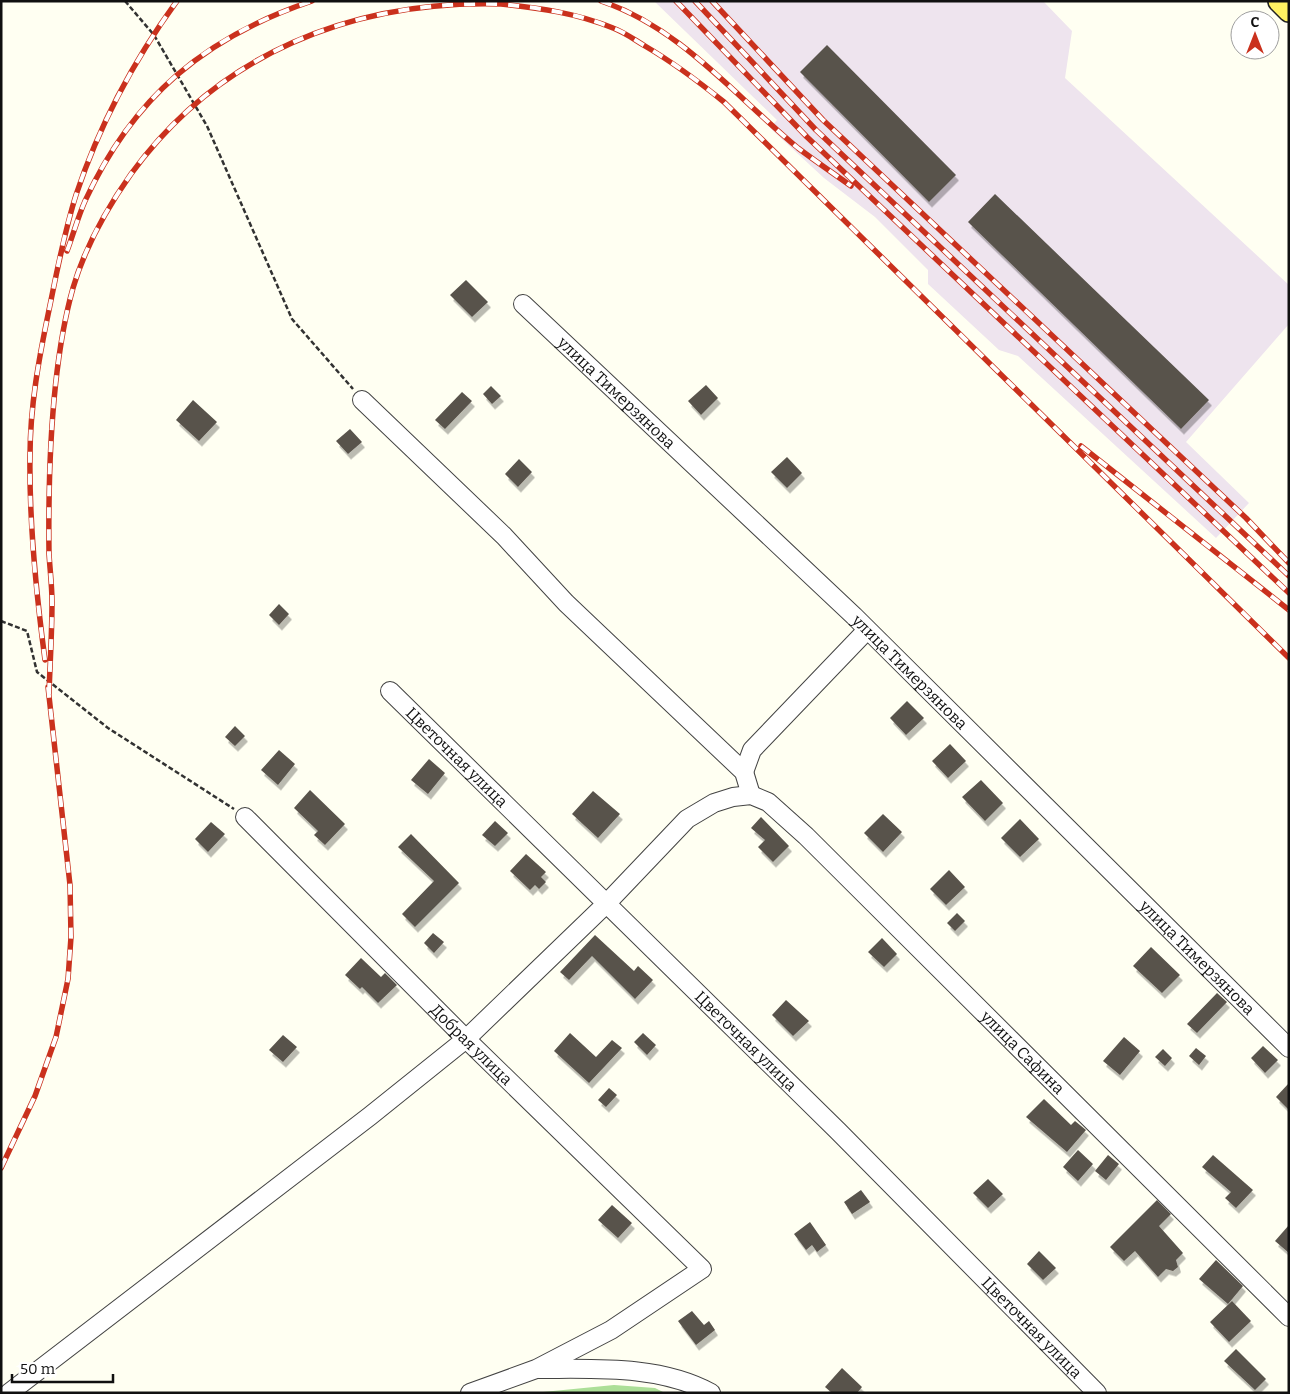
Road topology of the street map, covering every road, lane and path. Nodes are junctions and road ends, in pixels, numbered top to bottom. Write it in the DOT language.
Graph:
graph roads {
  1 [pos="125,1"];
  2 [pos="1279,1"];
  3 [pos="1289,11"];
  4 [pos="523,304"];
  5 [pos="362,400"];
  6 [pos="1,621"];
  7 [pos="867,630"];
  8 [pos="390,691"];
  9 [pos="744,772"];
  10 [pos="751,795"];
  11 [pos="245,817"];
  12 [pos="606,904"];
  13 [pos="466,1039"];
  14 [pos="1289,1048"];
  15 [pos="1289,1318"];
  16 [pos="536,1369"];
  17 [pos="9,1393"];
  18 [pos="470,1393"];
  19 [pos="711,1393"];
  20 [pos="1097,1393"];
  1 -- 5 [label="path"];
  2 -- 3 [label="main road"];
  4 -- 7 [label="street, улица Тимерзянова"];
  5 -- 9 [label="street"];
  6 -- 11 [label="path"];
  7 -- 9 [label="street"];
  7 -- 14 [label="street, улица Тимерзянова"];
  8 -- 12 [label="street, Цветочная улица"];
  9 -- 10 [label="street"];
  10 -- 12 [label="street"];
  10 -- 15 [label="street, улица Сафина"];
  11 -- 13 [label="street, Добрая улица"];
  12 -- 13 [label="street"];
  12 -- 20 [label="street, Цветочная улица"];
  13 -- 16 [label="street, Добрая улица"];
  13 -- 17 [label="street"];
  16 -- 18 [label="street"];
  16 -- 19 [label="street"];
}
